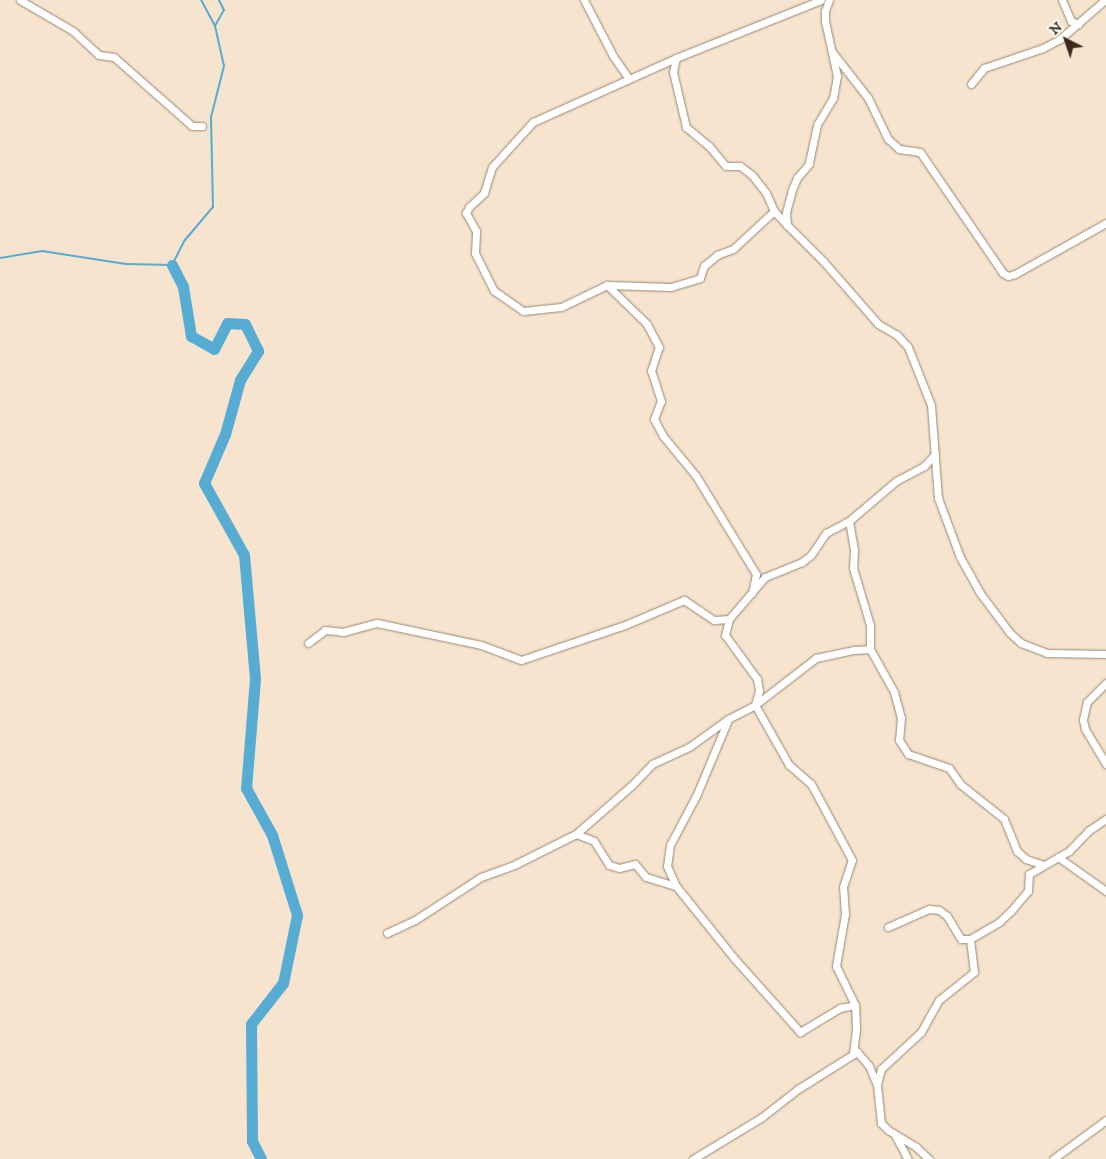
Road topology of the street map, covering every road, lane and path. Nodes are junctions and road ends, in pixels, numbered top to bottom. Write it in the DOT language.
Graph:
graph roads {
  1 [pos="20,0"];
  2 [pos="584,0"];
  3 [pos="829,0"];
  4 [pos="1062,0"];
  5 [pos="1105,0"];
  6 [pos="815,1"];
  7 [pos="1078,24"];
  8 [pos="832,52"];
  9 [pos="676,58"];
  10 [pos="629,79"];
  11 [pos="970,84"];
  12 [pos="202,126"];
  13 [pos="774,211"];
  14 [pos="1106,223"];
  15 [pos="786,225"];
  16 [pos="607,285"];
  17 [pos="935,454"];
  18 [pos="849,521"];
  19 [pos="752,593"];
  20 [pos="730,619"];
  21 [pos="308,643"];
  22 [pos="870,649"];
  23 [pos="1106,654"];
  24 [pos="1106,683"];
  25 [pos="755,705"];
  26 [pos="728,720"];
  27 [pos="1106,764"];
  28 [pos="1106,819"];
  29 [pos="576,834"];
  30 [pos="1058,857"];
  31 [pos="1043,865"];
  32 [pos="676,886"];
  33 [pos="1106,892"];
  34 [pos="888,928"];
  35 [pos="387,933"];
  36 [pos="970,939"];
  37 [pos="855,1005"];
  38 [pos="853,1054"];
  39 [pos="877,1085"];
  40 [pos="1106,1120"];
  41 [pos="895,1134"];
  42 [pos="692,1159"];
  43 [pos="908,1159"];
  44 [pos="930,1159"];
  45 [pos="1053,1159"];
  1 -- 12 [label="street"];
  2 -- 10 [label="street"];
  3 -- 8 [label="street"];
  4 -- 7 [label="street"];
  5 -- 7 [label="street"];
  6 -- 9 [label="street"];
  7 -- 11 [label="street"];
  8 -- 14 [label="street"];
  8 -- 15 [label="street"];
  9 -- 10 [label="street"];
  9 -- 13 [label="street"];
  10 -- 16 [label="street"];
  13 -- 15 [label="street"];
  13 -- 16 [label="street"];
  15 -- 17 [label="street"];
  16 -- 19 [label="street"];
  17 -- 18 [label="street"];
  17 -- 23 [label="street"];
  18 -- 19 [label="street"];
  18 -- 22 [label="street"];
  19 -- 20 [label="street"];
  20 -- 21 [label="street"];
  20 -- 25 [label="street"];
  22 -- 25 [label="street"];
  22 -- 31 [label="street"];
  24 -- 27 [label="street"];
  25 -- 26 [label="street"];
  25 -- 37 [label="street"];
  26 -- 29 [label="street"];
  26 -- 32 [label="street"];
  28 -- 30 [label="street"];
  29 -- 32 [label="street"];
  29 -- 35 [label="street"];
  30 -- 31 [label="street"];
  30 -- 33 [label="street"];
  31 -- 36 [label="street"];
  32 -- 37 [label="street"];
  34 -- 36 [label="street"];
  36 -- 39 [label="street"];
  37 -- 38 [label="street"];
  38 -- 39 [label="street"];
  38 -- 42 [label="street"];
  39 -- 41 [label="street"];
  40 -- 45 [label="street"];
  41 -- 43 [label="street"];
  41 -- 44 [label="street"];
}
